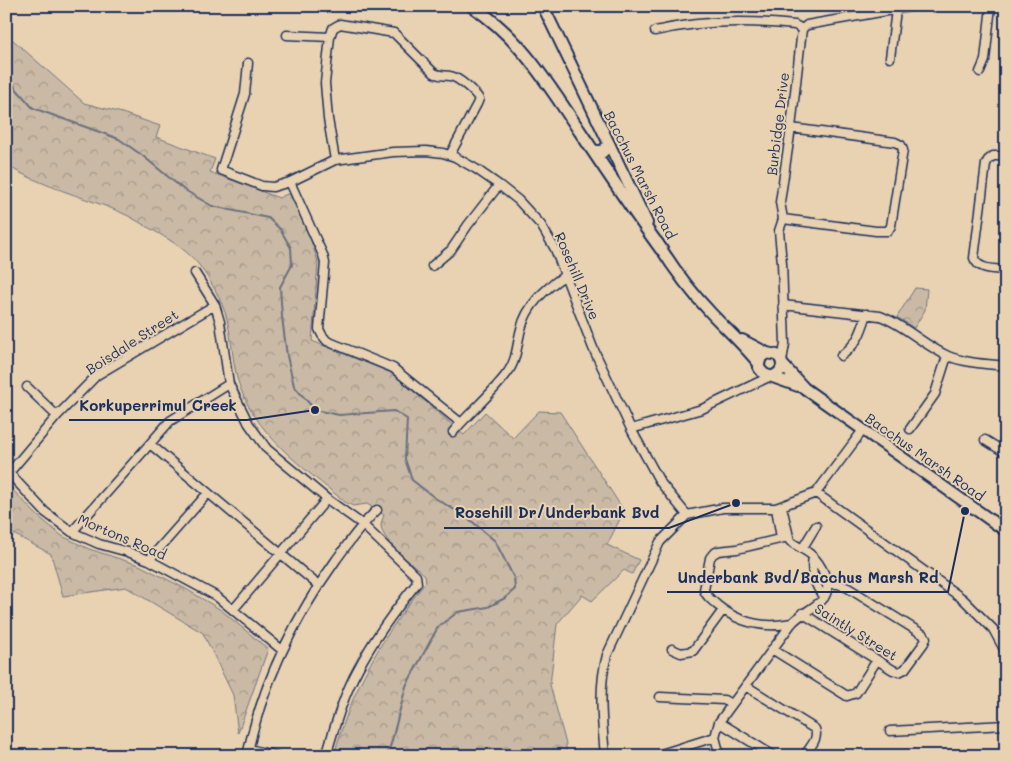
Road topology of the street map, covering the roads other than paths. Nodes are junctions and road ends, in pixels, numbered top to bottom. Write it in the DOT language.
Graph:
graph roads {
  1 [pos="472,6"];
  2 [pos="543,6"];
  3 [pos="915,6"];
  4 [pos="991,6"];
  5 [pos="896,10"];
  6 [pos="802,29"];
  7 [pos="655,32"];
  8 [pos="287,35"];
  9 [pos="330,37"];
  10 [pos="890,58"];
  11 [pos="248,63"];
  12 [pos="980,72"];
  13 [pos="791,128"];
  14 [pos="609,145"];
  15 [pos="594,151"];
  16 [pos="450,155"];
  17 [pos="1006,156"];
  18 [pos="335,160"];
  19 [pos="290,182"];
  20 [pos="499,185"];
  21 [pos="783,219"];
  22 [pos="661,249"];
  23 [pos="432,266"];
  24 [pos="1006,270"];
  25 [pos="195,273"];
  26 [pos="564,276"];
  27 [pos="215,305"];
  28 [pos="783,305"];
  29 [pos="867,314"];
  30 [pos="784,336"];
  31 [pos="739,339"];
  32 [pos="768,353"];
  33 [pos="840,356"];
  34 [pos="948,356"];
  35 [pos="782,362"];
  36 [pos="759,366"];
  37 [pos="1006,366"];
  38 [pos="772,376"];
  39 [pos="229,384"];
  40 [pos="27,388"];
  41 [pos="804,388"];
  42 [pos="745,389"];
  43 [pos="57,416"];
  44 [pos="461,422"];
  45 [pos="631,429"];
  46 [pos="910,429"];
  47 [pos="862,430"];
  48 [pos="453,432"];
  49 [pos="985,440"];
  50 [pos="150,444"];
  51 [pos="1006,453"];
  52 [pos="9,473"];
  53 [pos="208,493"];
  54 [pos="816,493"];
  55 [pos="327,499"];
  56 [pos="779,507"];
  57 [pos="377,510"];
  58 [pos="687,515"];
  59 [pos="362,524"];
  60 [pos="816,526"];
  61 [pos="1006,531"];
  62 [pos="72,532"];
  63 [pos="784,537"];
  64 [pos="802,549"];
  65 [pos="281,553"];
  66 [pos="813,557"];
  67 [pos="149,560"];
  68 [pos="827,584"];
  69 [pos="318,585"];
  70 [pos="824,598"];
  71 [pos="233,610"];
  72 [pos="724,610"];
  73 [pos="802,613"];
  74 [pos="792,623"];
  75 [pos="672,649"];
  76 [pos="772,649"];
  77 [pos="282,650"];
  78 [pos="1006,653"];
  79 [pos="877,660"];
  80 [pos="746,686"];
  81 [pos="660,697"];
  82 [pos="732,704"];
  83 [pos="719,722"];
  84 [pos="1006,724"];
  85 [pos="890,731"];
  86 [pos="715,737"];
  87 [pos="248,752"];
  88 [pos="664,753"];
  89 [pos="277,756"];
  90 [pos="326,756"];
  91 [pos="605,756"];
  92 [pos="720,756"];
  93 [pos="774,756"];
  94 [pos="804,756"];
  1 -- 15 [label="highway"];
  2 -- 14 [label="main road, Bacchus Marsh Road"];
  3 -- 5 [label="street"];
  4 -- 12 [label="street"];
  5 -- 6 [label="street"];
  5 -- 10 [label="street"];
  6 -- 7 [label="street"];
  6 -- 13 [label="street, Burbidge Drive"];
  8 -- 9 [label="street"];
  9 -- 16 [label="street"];
  9 -- 18 [label="street"];
  11 -- 19 [label="street, Rosehill Drive"];
  13 -- 21 [label="street, Burbidge Drive"];
  13 -- 21 [label="street"];
  14 -- 15 [label="highway"];
  14 -- 22 [label="main road, Bacchus Marsh Road"];
  15 -- 22 [label="highway"];
  16 -- 18 [label="street, Rosehill Drive"];
  16 -- 20 [label="street, Rosehill Drive"];
  17 -- 24 [label="street"];
  18 -- 19 [label="street, Rosehill Drive"];
  19 -- 44 [label="street"];
  20 -- 23 [label="street"];
  20 -- 26 [label="street, Rosehill Drive"];
  21 -- 28 [label="street, Burbidge Drive"];
  22 -- 31 [label="main road, Bacchus Marsh Road"];
  25 -- 27 [label="street"];
  26 -- 44 [label="street"];
  26 -- 45 [label="street, Rosehill Drive"];
  27 -- 39 [label="street"];
  27 -- 43 [label="street, Boisdale Street"];
  28 -- 29 [label="street"];
  28 -- 30 [label="street, Burbidge Drive"];
  29 -- 33 [label="street"];
  29 -- 34 [label="street"];
  30 -- 32 [label="street"];
  30 -- 35 [label="street, Burbidge Drive"];
  31 -- 32 [label="main road, Bacchus Marsh Road"];
  31 -- 36 [label="main road, Bacchus Marsh Road"];
  32 -- 35 [label="main road"];
  32 -- 36 [label="main road"];
  34 -- 37 [label="street"];
  34 -- 46 [label="street"];
  35 -- 38 [label="main road"];
  35 -- 41 [label="main road, Bacchus Marsh Road"];
  36 -- 38 [label="main road"];
  36 -- 42 [label="street"];
  38 -- 41 [label="main road, Bacchus Marsh Road"];
  38 -- 42 [label="street"];
  39 -- 50 [label="street"];
  39 -- 55 [label="street"];
  40 -- 43 [label="street"];
  41 -- 47 [label="main road, Bacchus Marsh Road"];
  42 -- 45 [label="street"];
  43 -- 52 [label="street, Boisdale Street"];
  44 -- 48 [label="street"];
  45 -- 58 [label="street, Rosehill Drive"];
  47 -- 54 [label="street"];
  47 -- 61 [label="main road, Bacchus Marsh Road"];
  49 -- 51 [label="street"];
  50 -- 53 [label="street"];
  50 -- 62 [label="street"];
  52 -- 62 [label="street, Mortons Road"];
  53 -- 65 [label="street"];
  53 -- 67 [label="street"];
  54 -- 56 [label="street"];
  54 -- 78 [label="street"];
  55 -- 59 [label="street"];
  55 -- 65 [label="street"];
  56 -- 58 [label="street"];
  56 -- 63 [label="street"];
  57 -- 59 [label="street"];
  58 -- 91 [label="street"];
  59 -- 69 [label="street"];
  59 -- 90 [label="street"];
  60 -- 64 [label="street"];
  62 -- 67 [label="street, Mortons Road"];
  63 -- 64 [label="street"];
  63 -- 72 [label="street"];
  64 -- 66 [label="street"];
  65 -- 69 [label="street"];
  65 -- 71 [label="street"];
  66 -- 68 [label="street"];
  66 -- 70 [label="street"];
  67 -- 71 [label="street, Mortons Road"];
  68 -- 70 [label="street"];
  68 -- 79 [label="street, Saintly Street"];
  69 -- 77 [label="street"];
  70 -- 73 [label="street"];
  71 -- 77 [label="street, Mortons Road"];
  72 -- 74 [label="street"];
  72 -- 75 [label="street"];
  73 -- 74 [label="street"];
  73 -- 79 [label="street, Saintly Street"];
  74 -- 76 [label="street"];
  76 -- 79 [label="street"];
  76 -- 80 [label="street"];
  77 -- 87 [label="street"];
  80 -- 82 [label="street"];
  80 -- 94 [label="street"];
  81 -- 82 [label="street"];
  82 -- 83 [label="street"];
  83 -- 86 [label="street"];
  83 -- 93 [label="street"];
  84 -- 85 [label="street"];
  86 -- 88 [label="street"];
  86 -- 92 [label="street"];
  87 -- 89 [label="street"];
}
